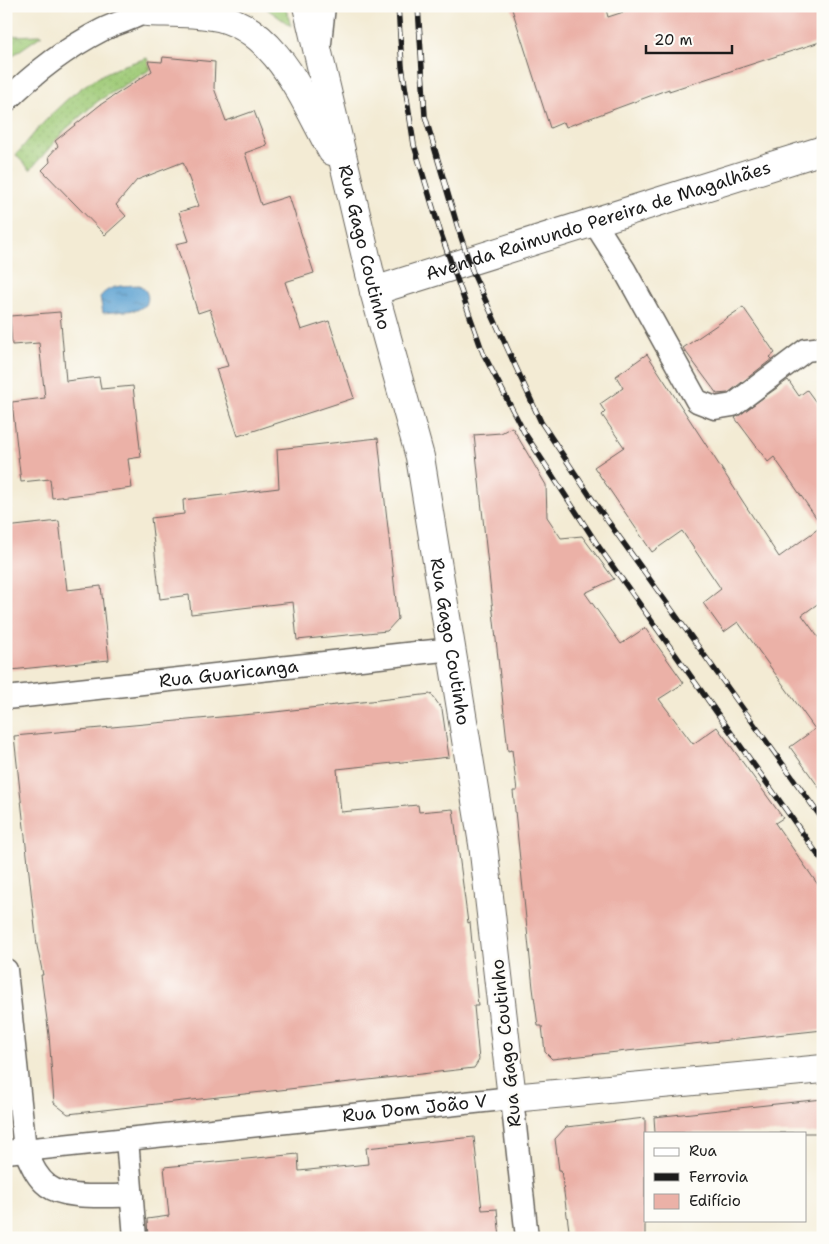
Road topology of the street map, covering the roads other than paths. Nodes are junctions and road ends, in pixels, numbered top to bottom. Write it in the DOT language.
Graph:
graph roads {
  1 [pos="120,6"];
  2 [pos="307,6"];
  3 [pos="324,6"];
  4 [pos="151,9"];
  5 [pos="318,57"];
  6 [pos="6,101"];
  7 [pos="823,150"];
  8 [pos="350,183"];
  9 [pos="594,222"];
  10 [pos="374,292"];
  11 [pos="823,348"];
  12 [pos="452,649"];
  13 [pos="6,698"];
  14 [pos="6,970"];
  15 [pos="823,1069"];
  16 [pos="512,1098"];
  17 [pos="127,1139"];
  18 [pos="16,1151"];
  19 [pos="132,1196"];
  20 [pos="135,1238"];
  21 [pos="526,1238"];
  1 -- 4 [label="street"];
  2 -- 5 [label="street, Rua Gago Coutinho"];
  3 -- 5 [label="street"];
  4 -- 6 [label="street"];
  4 -- 8 [label="street"];
  5 -- 8 [label="street, Rua Gago Coutinho"];
  7 -- 9 [label="street, Avenida Raimundo Pereira de Magalhães"];
  8 -- 10 [label="street, Rua Gago Coutinho"];
  9 -- 10 [label="street, Avenida Raimundo Pereira de Magalhães"];
  9 -- 11 [label="street"];
  10 -- 12 [label="street, Rua Gago Coutinho"];
  12 -- 13 [label="street, Rua Guaricanga"];
  12 -- 16 [label="street, Rua Gago Coutinho"];
  14 -- 18 [label="street"];
  15 -- 16 [label="street, Rua Dom João V"];
  16 -- 17 [label="street, Rua Dom João V"];
  16 -- 21 [label="street, Rua Gago Coutinho"];
  17 -- 18 [label="street, Rua Dom João V"];
  17 -- 19 [label="street"];
  18 -- 19 [label="street"];
  19 -- 20 [label="street"];
}
